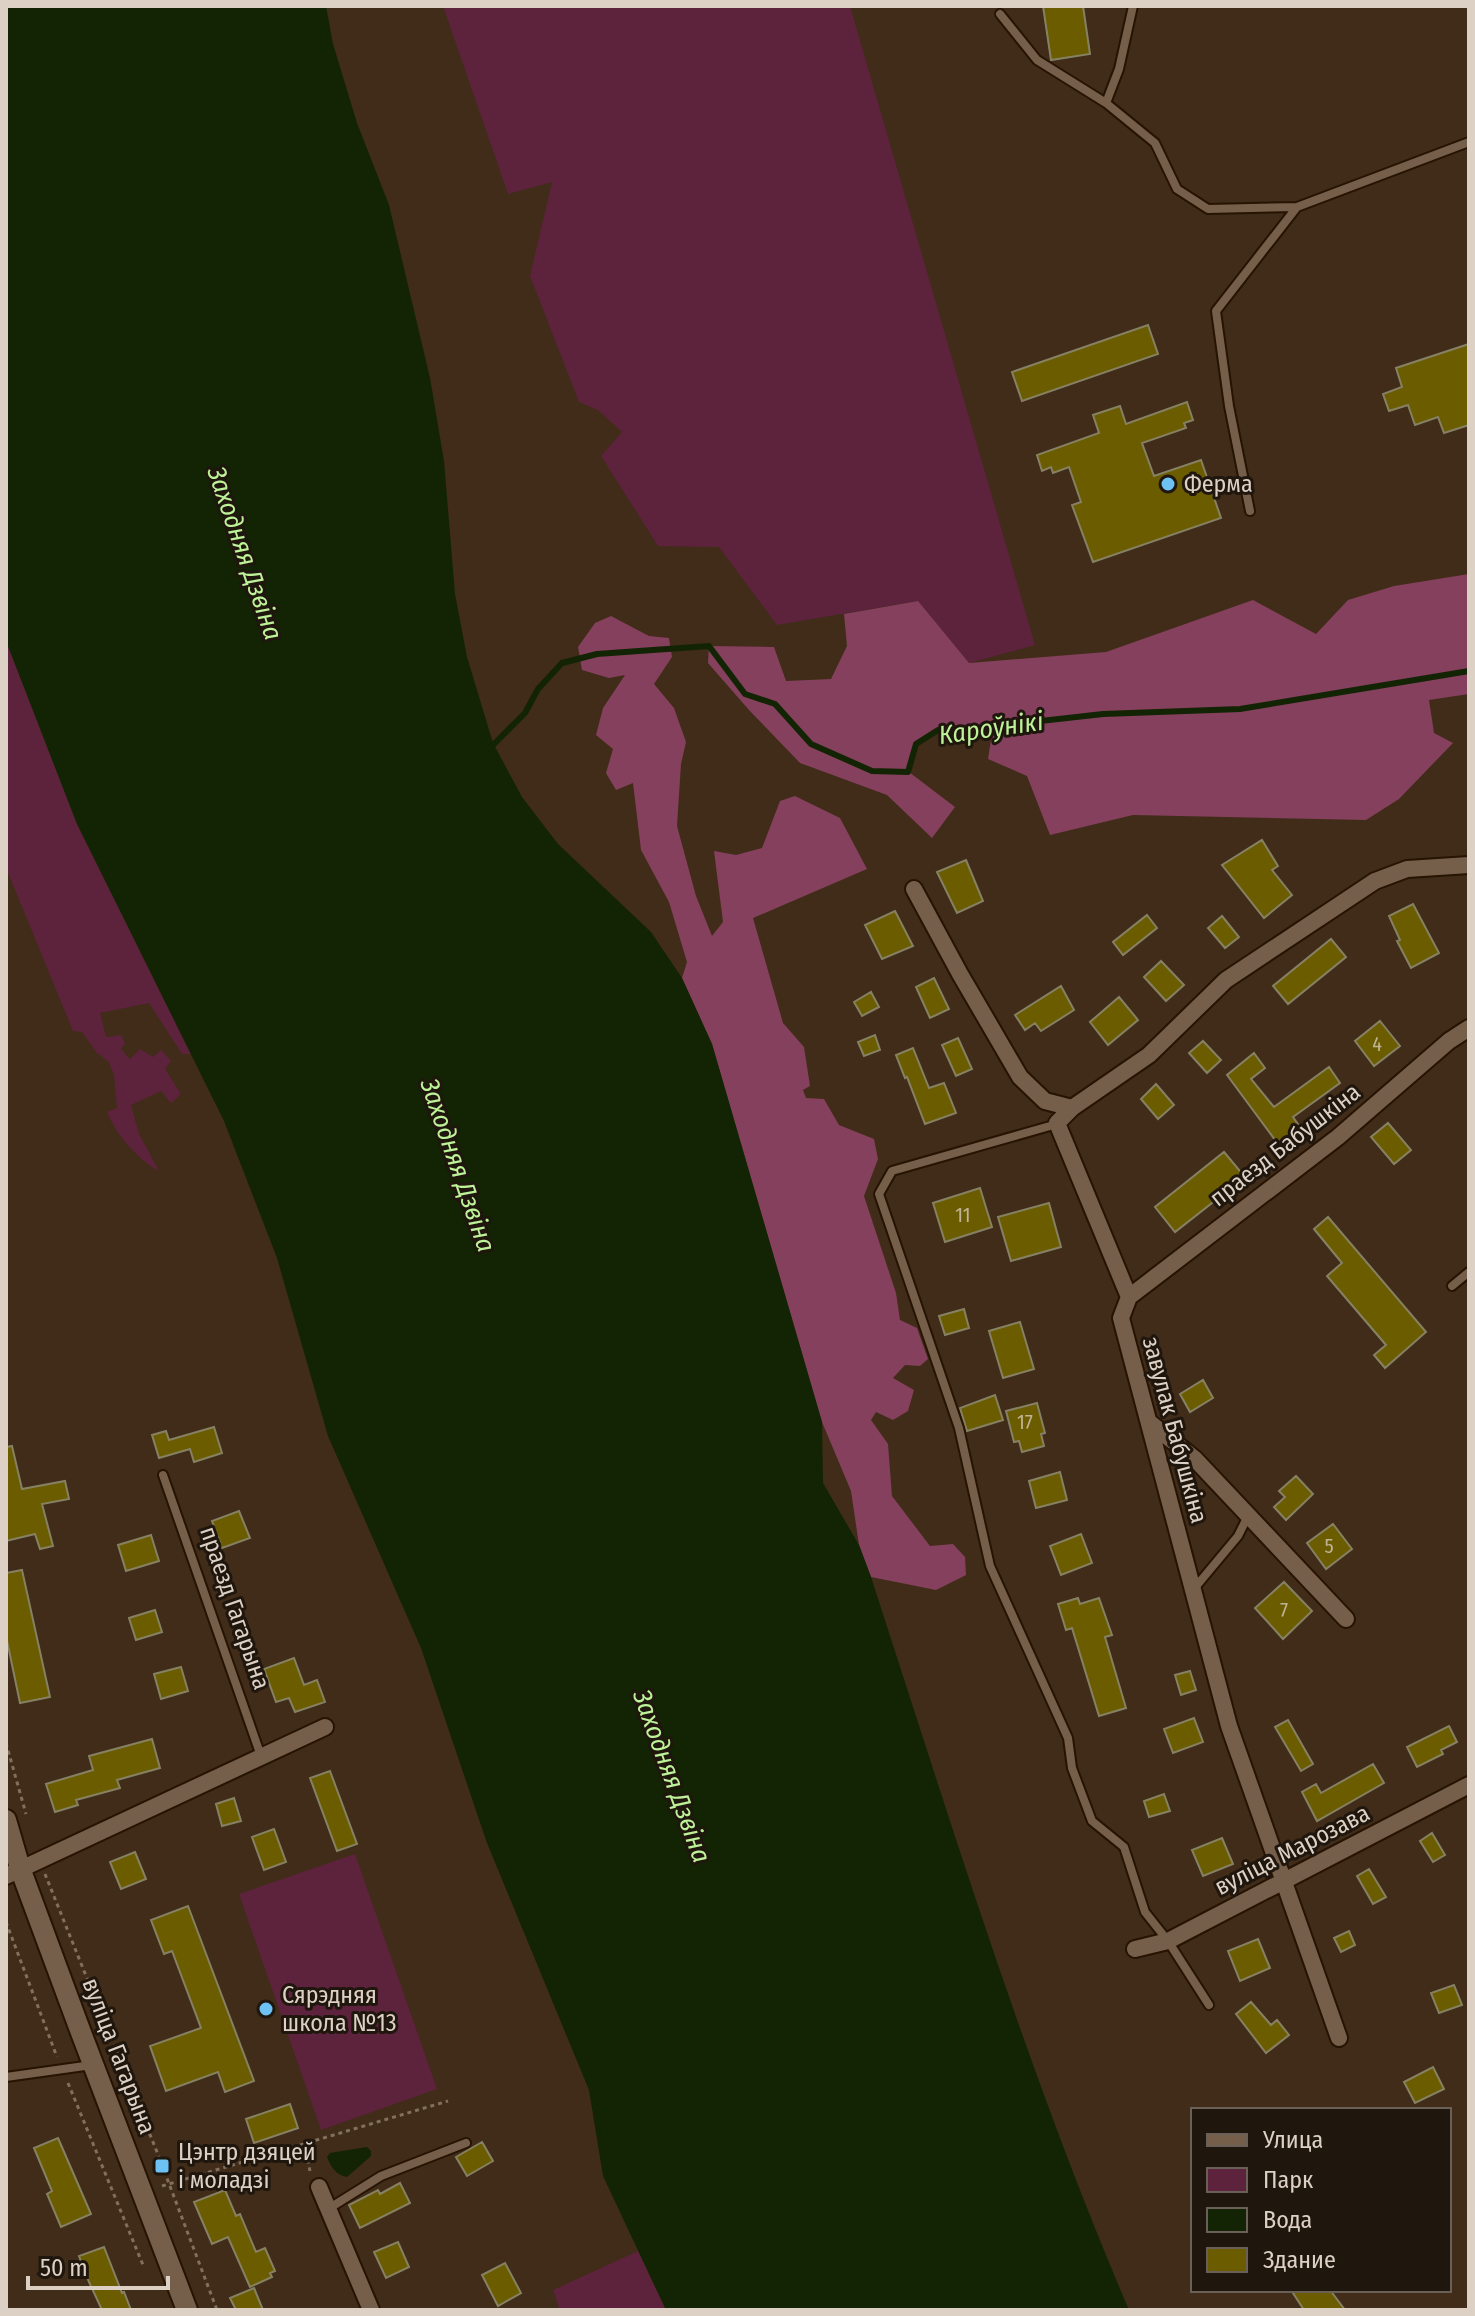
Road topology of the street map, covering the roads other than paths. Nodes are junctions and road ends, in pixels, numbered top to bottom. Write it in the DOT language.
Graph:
graph roads {
  1 [pos="1133,6"];
  2 [pos="1000,14"];
  3 [pos="1106,103"];
  4 [pos="1469,142"];
  5 [pos="1297,207"];
  6 [pos="1250,511"];
  7 [pos="1469,865"];
  8 [pos="914,889"];
  9 [pos="1469,1028"];
  10 [pos="1072,1108"];
  11 [pos="1057,1123"];
  12 [pos="1469,1272"];
  13 [pos="1452,1286"];
  14 [pos="1129,1297"];
  15 [pos="1149,1422"];
  16 [pos="163,1475"];
  17 [pos="1248,1516"];
  18 [pos="1193,1590"];
  19 [pos="1346,1619"];
  20 [pos="325,1727"];
  21 [pos="262,1757"];
  22 [pos="1469,1785"];
  23 [pos="6,1820"];
  24 [pos="22,1867"];
  25 [pos="1284,1881"];
  26 [pos="1168,1941"];
  27 [pos="1135,1949"];
  28 [pos="1209,2005"];
  29 [pos="1339,2038"];
  30 [pos="94,2065"];
  31 [pos="6,2077"];
  32 [pos="466,2143"];
  33 [pos="319,2187"];
  34 [pos="328,2209"];
  35 [pos="187,2310"];
  36 [pos="371,2310"];
  1 -- 3 [label="lane"];
  2 -- 3 [label="lane"];
  3 -- 5 [label="lane"];
  4 -- 5 [label="lane"];
  5 -- 6 [label="lane"];
  7 -- 10 [label="street"];
  8 -- 10 [label="street"];
  9 -- 14 [label="street, праезд Бабушкіна"];
  10 -- 11 [label="street"];
  11 -- 14 [label="street, завулак Бабушкіна"];
  11 -- 26 [label="lane"];
  12 -- 13 [label="lane"];
  14 -- 15 [label="street, завулак Бабушкіна"];
  15 -- 17 [label="street"];
  15 -- 18 [label="street, завулак Бабушкіна"];
  16 -- 21 [label="lane, праезд Гагарына"];
  17 -- 18 [label="lane"];
  17 -- 19 [label="street"];
  18 -- 25 [label="street, завулак Бабушкіна"];
  20 -- 21 [label="street"];
  21 -- 24 [label="street"];
  22 -- 25 [label="street, вуліца Марозава"];
  23 -- 24 [label="main road, вуліца Гагарына"];
  24 -- 30 [label="main road, вуліца Гагарына"];
  25 -- 26 [label="street, вуліца Марозава"];
  25 -- 29 [label="street, завулак Бабушкіна"];
  26 -- 27 [label="street, вуліца Марозава"];
  26 -- 28 [label="lane"];
  30 -- 31 [label="lane"];
  30 -- 35 [label="main road, вуліца Гагарына"];
  32 -- 34 [label="lane"];
  33 -- 34 [label="street"];
  34 -- 36 [label="street"];
}
